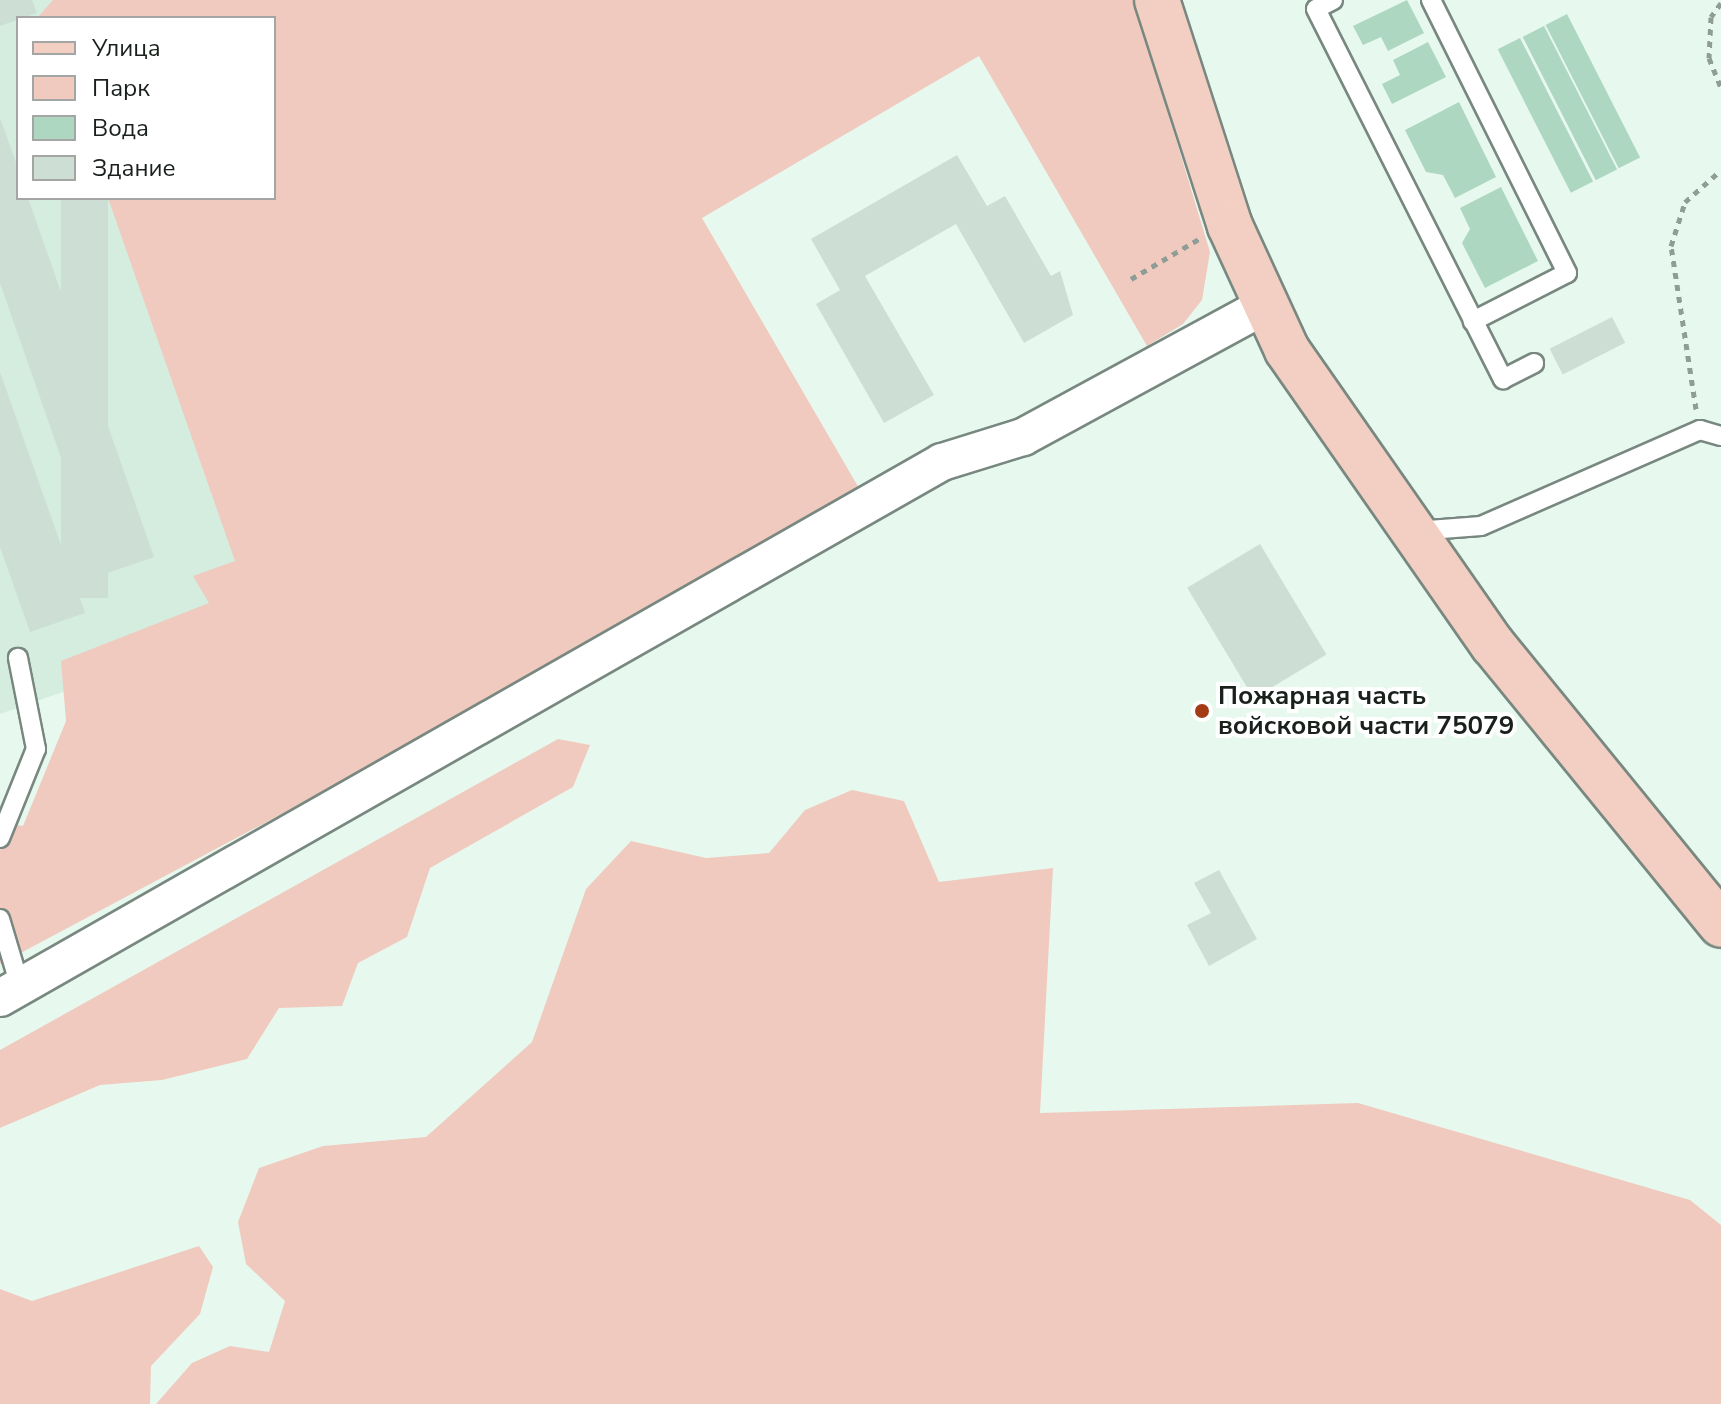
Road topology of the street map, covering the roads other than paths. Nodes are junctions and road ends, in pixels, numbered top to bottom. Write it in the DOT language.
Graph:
graph roads {
  1 [pos="1157,0"];
  2 [pos="1333,0"];
  3 [pos="1431,0"];
  4 [pos="1262,307"];
  5 [pos="1473,321"];
  6 [pos="1534,363"];
  7 [pos="1721,436"];
  8 [pos="1409,531"];
  9 [pos="18,658"];
  10 [pos="0,838"];
  11 [pos="0,919"];
  12 [pos="1721,925"];
  13 [pos="10,992"];
  1 -- 4 [label="street"];
  2 -- 5 [label="lane"];
  3 -- 5 [label="lane"];
  4 -- 8 [label="street"];
  4 -- 13 [label="street"];
  5 -- 6 [label="lane"];
  7 -- 8 [label="lane"];
  8 -- 12 [label="street"];
  9 -- 10 [label="lane"];
  11 -- 13 [label="lane"];
}
